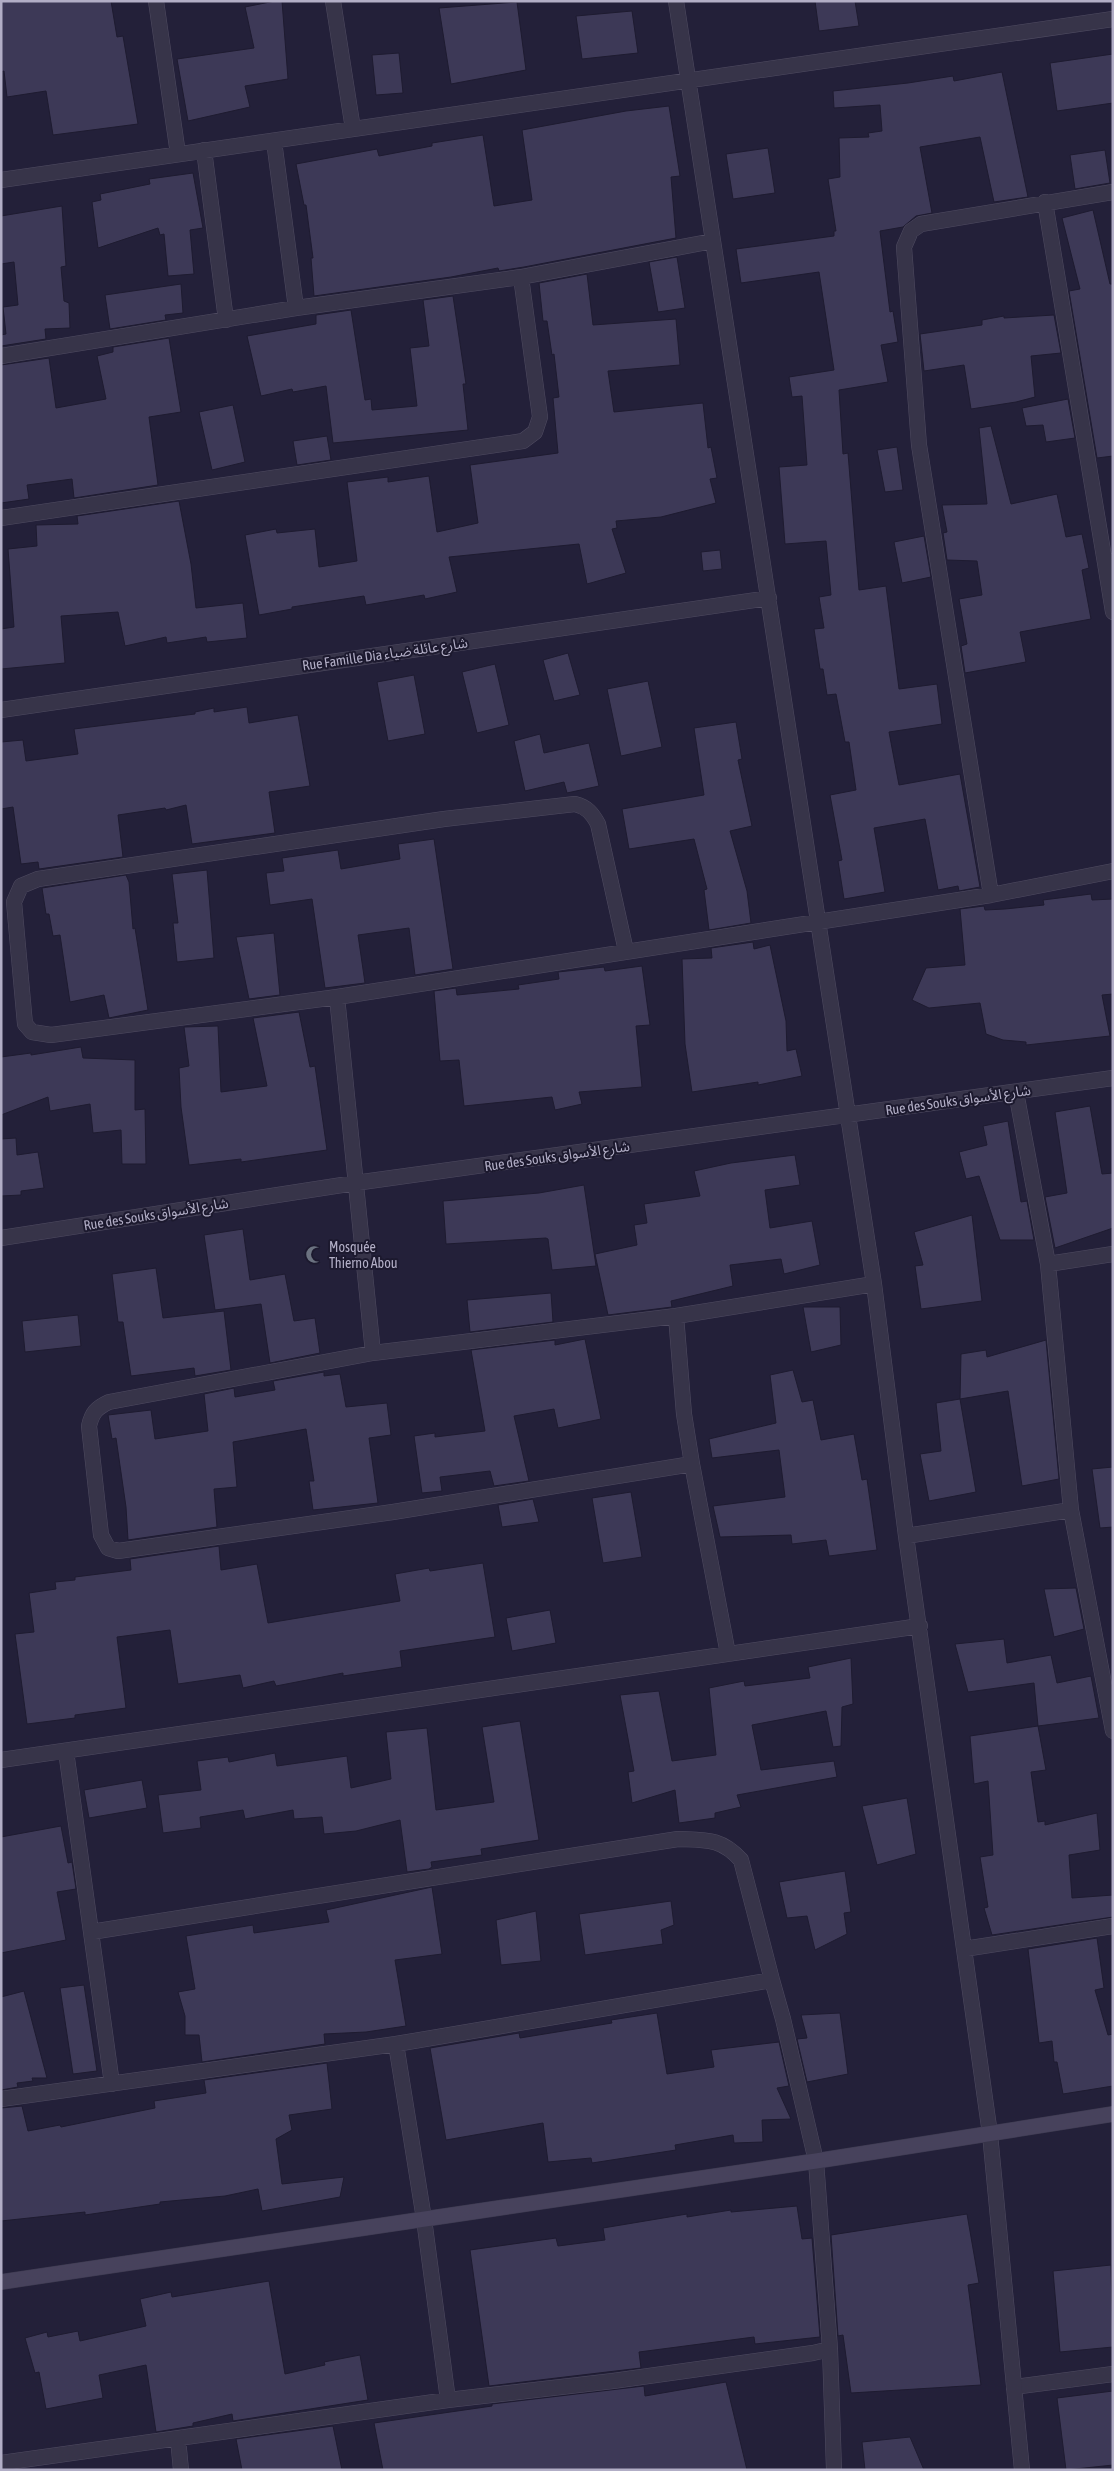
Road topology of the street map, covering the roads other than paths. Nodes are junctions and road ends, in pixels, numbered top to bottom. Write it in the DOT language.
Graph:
graph roads {
  1 [pos="156,1"];
  2 [pos="333,1"];
  3 [pos="676,1"];
  4 [pos="1113,19"];
  5 [pos="688,81"];
  6 [pos="353,129"];
  7 [pos="274,141"];
  8 [pos="204,150"];
  9 [pos="178,154"];
  10 [pos="1,180"];
  11 [pos="1113,192"];
  12 [pos="1045,202"];
  13 [pos="713,241"];
  14 [pos="521,276"];
  15 [pos="296,308"];
  16 [pos="226,320"];
  17 [pos="1,356"];
  18 [pos="1,518"];
  19 [pos="1109,562"];
  20 [pos="769,598"];
  21 [pos="1113,612"];
  22 [pos="1,710"];
  23 [pos="1113,871"];
  24 [pos="991,895"];
  25 [pos="819,921"];
  26 [pos="626,951"];
  27 [pos="337,997"];
  28 [pos="1113,1078"];
  29 [pos="1016,1092"];
  30 [pos="850,1116"];
  31 [pos="355,1183"];
  32 [pos="1,1238"];
  33 [pos="1113,1254"];
  34 [pos="1048,1264"];
  35 [pos="874,1284"];
  36 [pos="676,1316"];
  37 [pos="373,1353"];
  38 [pos="692,1464"];
  39 [pos="1071,1510"];
  40 [pos="906,1536"];
  41 [pos="920,1626"];
  42 [pos="728,1654"];
  43 [pos="1113,1731"];
  44 [pos="66,1750"];
  45 [pos="1,1760"];
  46 [pos="1113,1926"];
  47 [pos="91,1932"];
  48 [pos="964,1950"];
  49 [pos="772,1980"];
  50 [pos="396,2044"];
  51 [pos="112,2084"];
  52 [pos="1,2099"];
  53 [pos="1113,2114"];
  54 [pos="990,2134"];
  55 [pos="816,2161"];
  56 [pos="424,2219"];
  57 [pos="1,2282"];
  58 [pos="830,2348"];
  59 [pos="1113,2374"];
  60 [pos="1014,2388"];
  61 [pos="448,2400"];
  62 [pos="178,2439"];
  63 [pos="1,2464"];
  64 [pos="181,2470"];
  65 [pos="834,2470"];
  66 [pos="1022,2470"];
  1 -- 9 [label="street"];
  2 -- 6 [label="street"];
  3 -- 5 [label="street"];
  4 -- 5 [label="street"];
  5 -- 6 [label="street"];
  5 -- 13 [label="street"];
  6 -- 7 [label="street"];
  7 -- 8 [label="street"];
  7 -- 15 [label="street"];
  8 -- 9 [label="street"];
  8 -- 16 [label="street"];
  9 -- 10 [label="street"];
  11 -- 12 [label="street"];
  12 -- 19 [label="street"];
  12 -- 24 [label="street"];
  13 -- 14 [label="street"];
  13 -- 20 [label="street"];
  14 -- 15 [label="street"];
  14 -- 18 [label="street"];
  15 -- 16 [label="street"];
  16 -- 17 [label="street"];
  19 -- 21 [label="street"];
  20 -- 22 [label="street, Rue Famille Dia شارع عائلة ضياء"];
  20 -- 25 [label="street"];
  23 -- 24 [label="street"];
  24 -- 25 [label="street"];
  25 -- 26 [label="street"];
  25 -- 30 [label="street"];
  26 -- 27 [label="street"];
  26 -- 27 [label="street"];
  27 -- 31 [label="street"];
  28 -- 29 [label="street, Rue des Souks شارع الأسواق"];
  29 -- 30 [label="street, Rue des Souks شارع الأسواق"];
  29 -- 34 [label="street"];
  30 -- 31 [label="street, Rue des Souks شارع الأسواق"];
  30 -- 35 [label="street"];
  31 -- 32 [label="street, Rue des Souks شارع الأسواق"];
  31 -- 37 [label="street"];
  33 -- 34 [label="street"];
  34 -- 39 [label="street"];
  35 -- 36 [label="street"];
  35 -- 40 [label="street"];
  36 -- 37 [label="street"];
  36 -- 38 [label="street"];
  37 -- 38 [label="street"];
  38 -- 42 [label="street"];
  39 -- 40 [label="street"];
  39 -- 43 [label="street"];
  40 -- 41 [label="street"];
  41 -- 42 [label="street"];
  41 -- 48 [label="street"];
  42 -- 44 [label="street"];
  44 -- 45 [label="street"];
  44 -- 47 [label="street"];
  46 -- 48 [label="street"];
  47 -- 49 [label="street"];
  47 -- 51 [label="street"];
  48 -- 54 [label="street"];
  49 -- 50 [label="street"];
  49 -- 55 [label="street"];
  50 -- 51 [label="street"];
  50 -- 56 [label="street"];
  51 -- 52 [label="street"];
  53 -- 54 [label="main road"];
  54 -- 55 [label="main road"];
  54 -- 60 [label="street"];
  55 -- 56 [label="main road"];
  55 -- 58 [label="street"];
  56 -- 57 [label="main road"];
  56 -- 61 [label="street"];
  58 -- 61 [label="street"];
  58 -- 65 [label="street"];
  59 -- 60 [label="street"];
  60 -- 66 [label="street"];
  61 -- 62 [label="street"];
  62 -- 63 [label="street"];
  62 -- 64 [label="street"];
}
